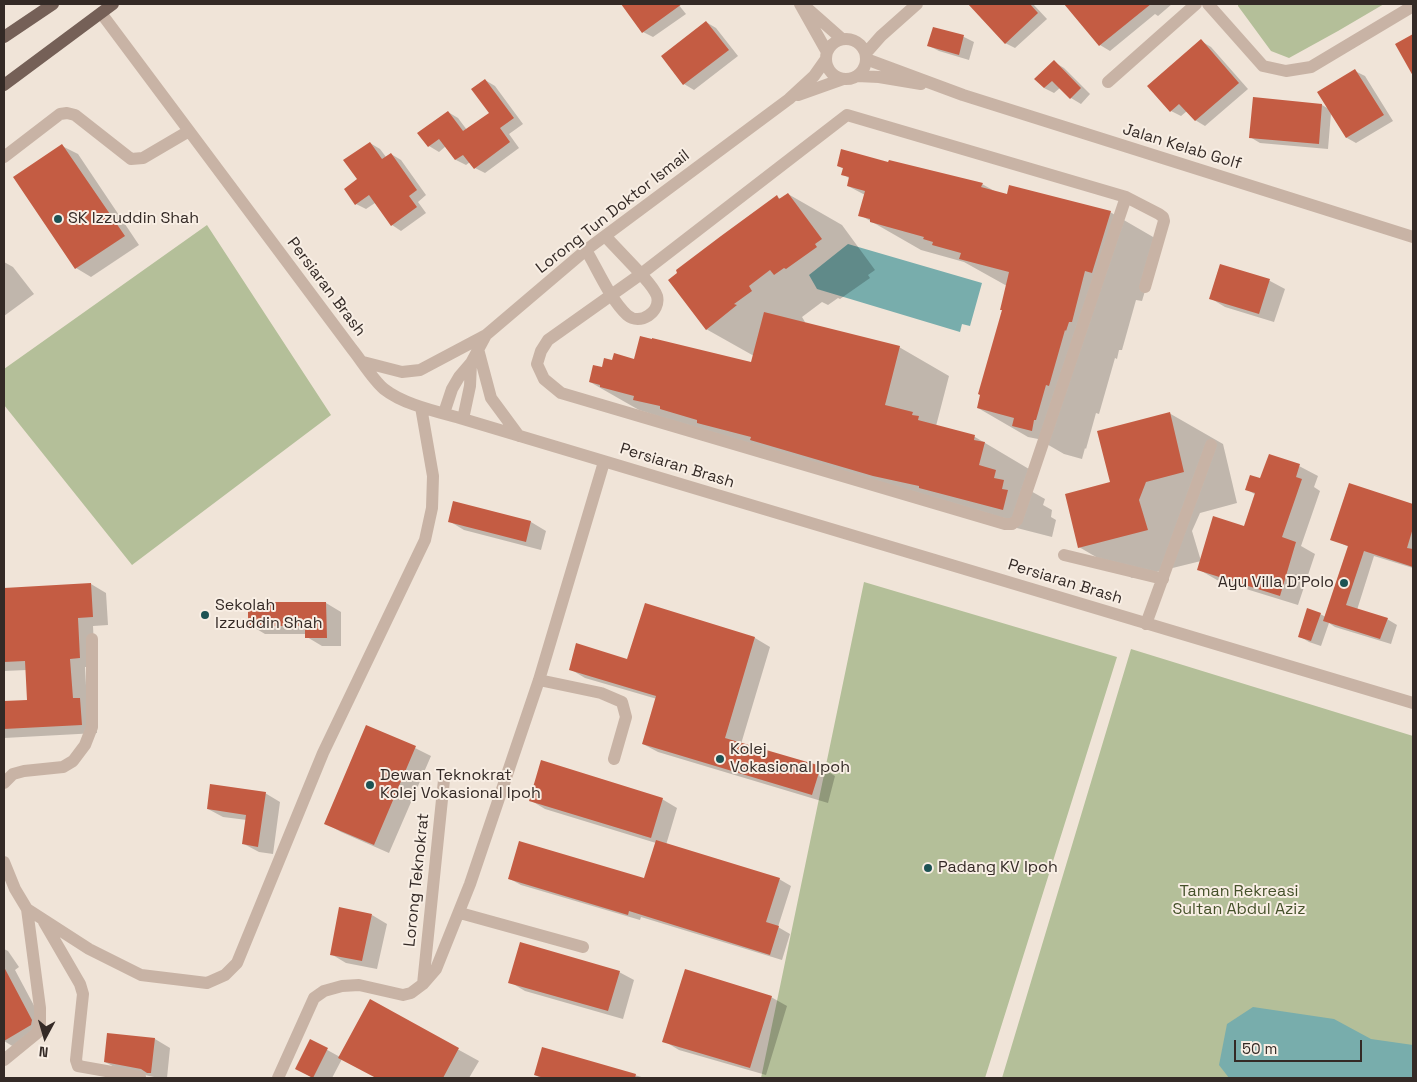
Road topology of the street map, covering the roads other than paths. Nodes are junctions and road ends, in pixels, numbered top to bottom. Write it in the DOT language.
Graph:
graph roads {
  1 [pos="53,4"];
  2 [pos="114,4"];
  3 [pos="802,4"];
  4 [pos="1196,4"];
  5 [pos="1208,4"];
  6 [pos="915,5"];
  7 [pos="1413,6"];
  8 [pos="101,13"];
  9 [pos="4,38"];
  10 [pos="842,39"];
  11 [pos="856,41"];
  12 [pos="826,56"];
  13 [pos="866,56"];
  14 [pos="857,76"];
  15 [pos="843,79"];
  16 [pos="1108,82"];
  17 [pos="4,85"];
  18 [pos="941,88"];
  19 [pos="789,99"];
  20 [pos="189,131"];
  21 [pos="4,157"];
  22 [pos="1126,197"];
  23 [pos="605,236"];
  24 [pos="1413,237"];
  25 [pos="586,250"];
  26 [pos="641,274"];
  27 [pos="1145,287"];
  28 [pos="612,294"];
  29 [pos="486,335"];
  30 [pos="478,349"];
  31 [pos="363,362"];
  32 [pos="471,363"];
  33 [pos="421,407"];
  34 [pos="444,414"];
  35 [pos="463,420"];
  36 [pos="519,436"];
  37 [pos="1211,444"];
  38 [pos="604,462"];
  39 [pos="1064,555"];
  40 [pos="1163,579"];
  41 [pos="1146,624"];
  42 [pos="92,639"];
  43 [pos="540,680"];
  44 [pos="1413,703"];
  45 [pos="614,759"];
  46 [pos="444,780"];
  47 [pos="4,783"];
  48 [pos="4,862"];
  49 [pos="27,909"];
  50 [pos="460,913"];
  51 [pos="42,919"];
  52 [pos="583,947"];
  53 [pos="423,984"];
  54 [pos="4,1060"];
  55 [pos="140,1077"];
  56 [pos="278,1078"];
  1 -- 9 [label="main road"];
  2 -- 8 [label="main road"];
  3 -- 10 [label="street"];
  3 -- 12 [label="street"];
  4 -- 16 [label="street"];
  5 -- 7 [label="street"];
  6 -- 11 [label="street"];
  6 -- 13 [label="street"];
  8 -- 17 [label="main road"];
  8 -- 20 [label="street, Persiaran Brash"];
  10 -- 11 [label="street"];
  10 -- 12 [label="street"];
  11 -- 13 [label="street"];
  12 -- 15 [label="street"];
  12 -- 19 [label="street, Lorong Tun Doktor Ismail"];
  13 -- 14 [label="street"];
  13 -- 18 [label="street, Jalan Kelab Golf"];
  14 -- 15 [label="street"];
  14 -- 18 [label="street, Jalan Kelab Golf"];
  15 -- 19 [label="street, Lorong Tun Doktor Ismail"];
  18 -- 24 [label="street, Jalan Kelab Golf"];
  19 -- 23 [label="street, Lorong Tun Doktor Ismail"];
  20 -- 21 [label="street"];
  20 -- 31 [label="street, Persiaran Brash"];
  22 -- 26 [label="street"];
  22 -- 27 [label="street"];
  22 -- 28 [label="street"];
  23 -- 25 [label="street, Lorong Tun Doktor Ismail"];
  23 -- 26 [label="street"];
  25 -- 28 [label="street"];
  25 -- 29 [label="street, Lorong Tun Doktor Ismail"];
  26 -- 28 [label="street"];
  26 -- 28 [label="street"];
  29 -- 30 [label="street, Lorong Tun Doktor Ismail"];
  29 -- 31 [label="street"];
  30 -- 32 [label="street, Lorong Tun Doktor Ismail"];
  30 -- 36 [label="street"];
  31 -- 33 [label="street, Persiaran Brash"];
  32 -- 34 [label="street, Lorong Tun Doktor Ismail"];
  32 -- 35 [label="street, Lorong Tun Doktor Ismail"];
  33 -- 34 [label="street, Persiaran Brash"];
  33 -- 51 [label="street"];
  34 -- 35 [label="street, Persiaran Brash"];
  35 -- 36 [label="street, Persiaran Brash"];
  36 -- 38 [label="street, Persiaran Brash"];
  37 -- 40 [label="street"];
  38 -- 41 [label="street, Persiaran Brash"];
  38 -- 43 [label="street"];
  39 -- 40 [label="street"];
  40 -- 41 [label="street"];
  41 -- 44 [label="street, Persiaran Brash"];
  42 -- 47 [label="street"];
  43 -- 45 [label="street"];
  43 -- 50 [label="street"];
  46 -- 53 [label="street, Lorong Teknokrat"];
  48 -- 49 [label="street"];
  49 -- 51 [label="street"];
  49 -- 54 [label="street"];
  50 -- 52 [label="street"];
  50 -- 53 [label="street"];
  51 -- 55 [label="street"];
  53 -- 56 [label="street"];
}
